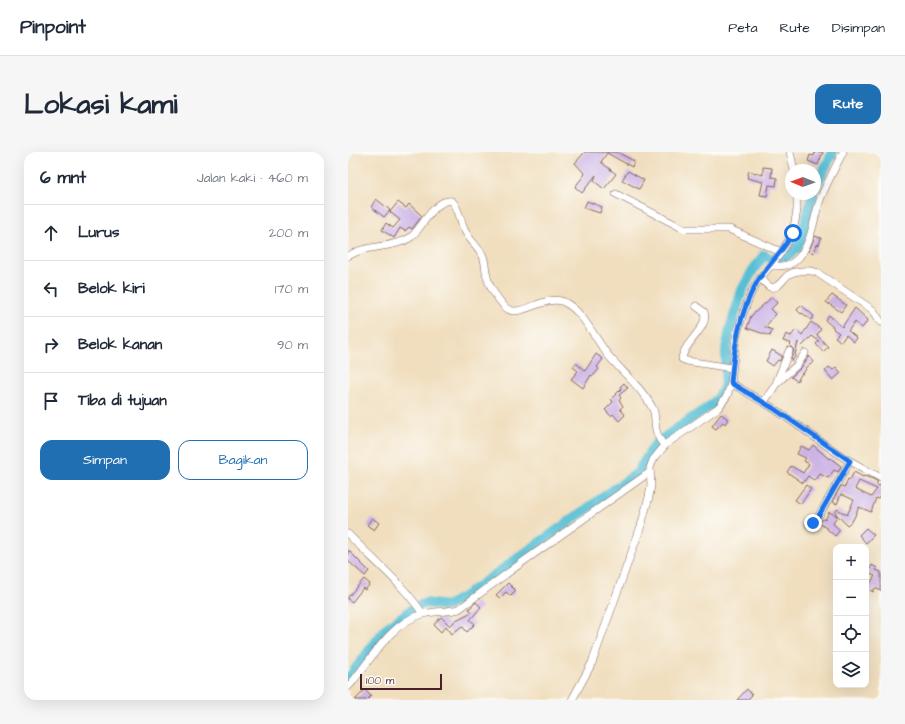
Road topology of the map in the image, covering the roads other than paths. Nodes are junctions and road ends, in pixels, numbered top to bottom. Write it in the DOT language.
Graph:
graph roads {
  1 [pos="790,152"];
  2 [pos="843,152"];
  3 [pos="793,164"];
  4 [pos="616,194"];
  5 [pos="797,200"];
  6 [pos="779,255"];
  7 [pos="348,256"];
  8 [pos="770,266"];
  9 [pos="760,278"];
  10 [pos="696,306"];
  11 [pos="881,322"];
  12 [pos="789,351"];
  13 [pos="805,352"];
  14 [pos="729,367"];
  15 [pos="731,383"];
  16 [pos="776,384"];
  17 [pos="764,402"];
  18 [pos="662,443"];
  19 [pos="850,461"];
  20 [pos="650,472"];
  21 [pos="881,478"];
  22 [pos="809,524"];
  23 [pos="348,534"];
  24 [pos="422,612"];
  25 [pos="348,687"];
  26 [pos="572,700"];
  1 -- 3 [label="street"];
  2 -- 8 [label="street"];
  4 -- 6 [label="street"];
  5 -- 6 [label="street"];
  6 -- 8 [label="street"];
  7 -- 18 [label="street"];
  8 -- 9 [label="street"];
  9 -- 11 [label="street"];
  9 -- 14 [label="street"];
  10 -- 14 [label="street"];
  12 -- 16 [label="street"];
  13 -- 16 [label="street"];
  14 -- 15 [label="street"];
  15 -- 17 [label="street"];
  15 -- 18 [label="street"];
  16 -- 17 [label="street"];
  17 -- 19 [label="street"];
  18 -- 20 [label="street"];
  19 -- 21 [label="street"];
  19 -- 22 [label="street"];
  20 -- 24 [label="street"];
  20 -- 26 [label="street"];
  23 -- 24 [label="street"];
  24 -- 25 [label="street"];
}
